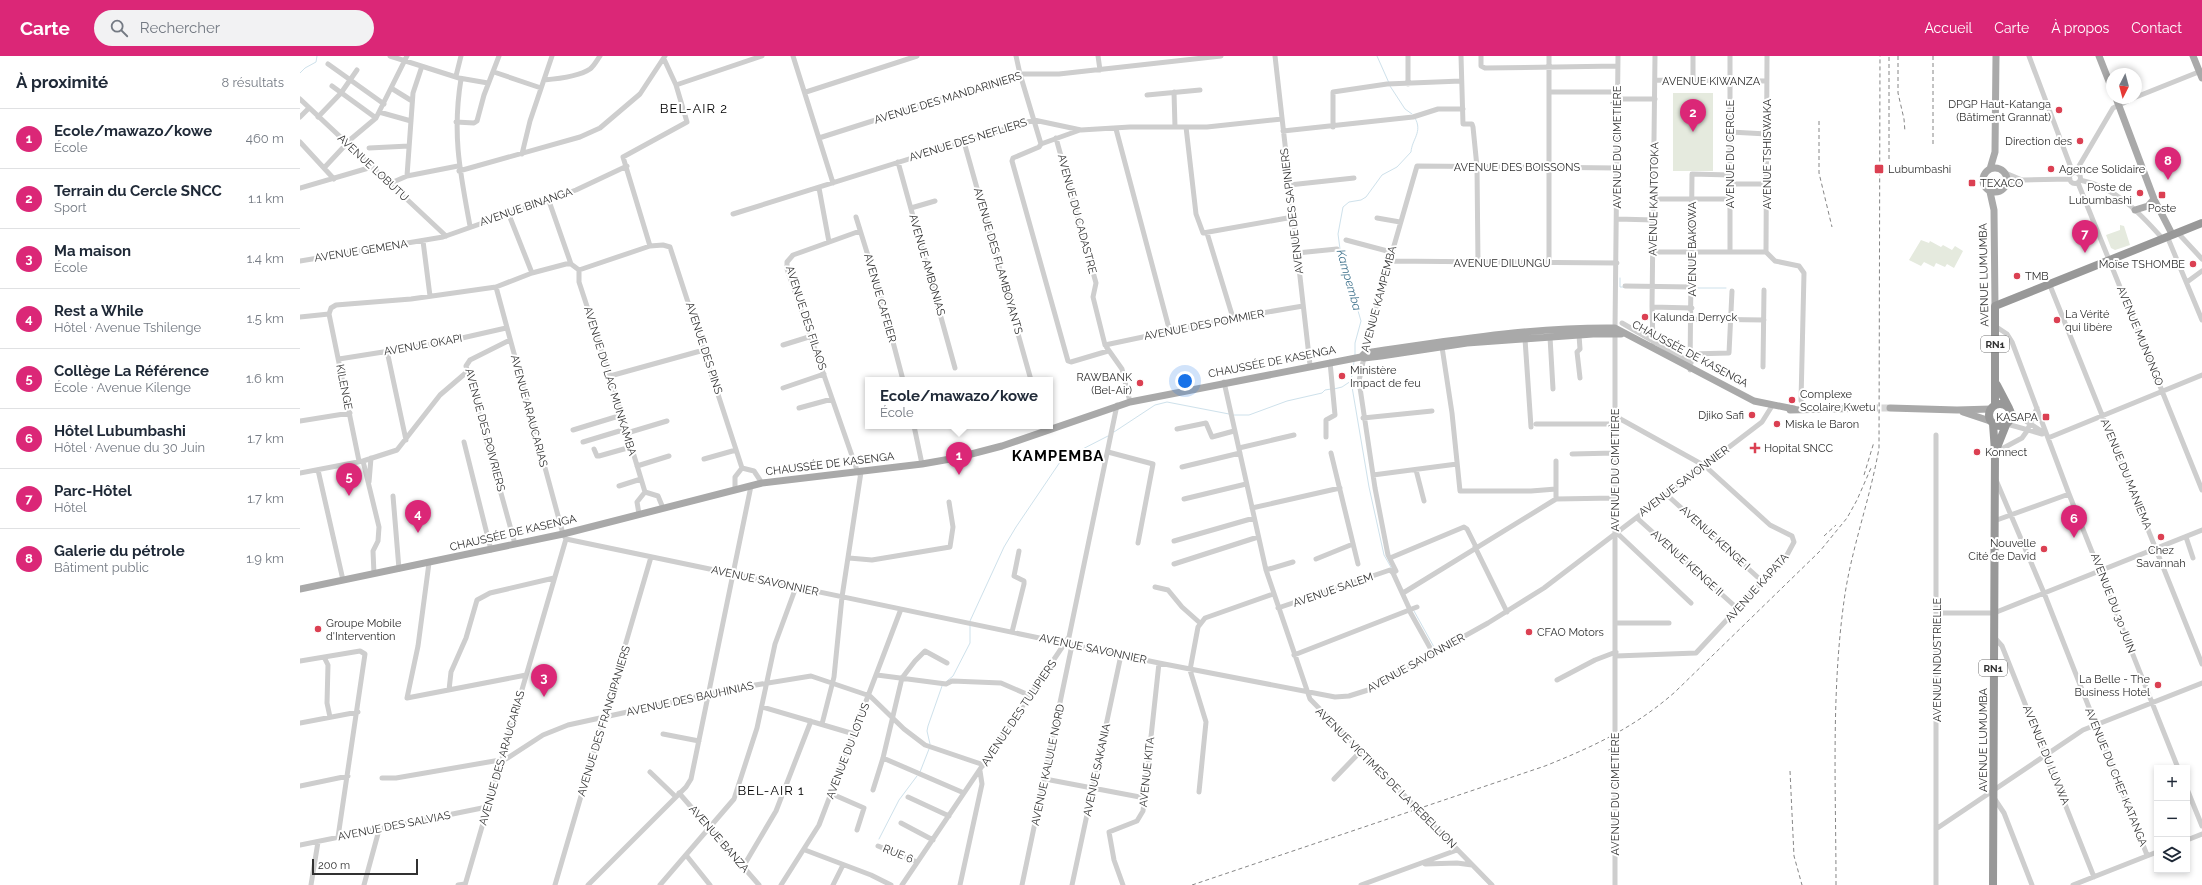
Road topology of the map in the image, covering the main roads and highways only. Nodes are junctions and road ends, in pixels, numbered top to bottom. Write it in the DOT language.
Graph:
graph roads {
  1 [pos="1996,56"];
  2 [pos="2099,56"];
  3 [pos="2193,56"];
  4 [pos="2106,74"];
  5 [pos="2201,74"];
  6 [pos="2118,104"];
  7 [pos="1995,152"];
  8 [pos="1990,169"];
  9 [pos="2002,171"];
  10 [pos="2002,189"];
  11 [pos="1990,192"];
  12 [pos="2154,199"];
  13 [pos="1994,210"];
  14 [pos="2135,210"];
  15 [pos="2202,223"];
  16 [pos="2170,235"];
  17 [pos="1995,306"];
  18 [pos="1615,331"];
  19 [pos="1466,340"];
  20 [pos="1360,357"];
  21 [pos="1996,382"];
  22 [pos="1993,407"];
  23 [pos="1871,408"];
  24 [pos="1890,408"];
  25 [pos="1957,410"];
  26 [pos="2009,410"];
  27 [pos="1992,422"];
  28 [pos="2006,424"];
  29 [pos="1053,425"];
  30 [pos="1043,429"];
  31 [pos="1995,452"];
  32 [pos="300,589"];
  33 [pos="1992,885"];
  1 -- 7 [label="main road"];
  2 -- 4 [label="main road"];
  3 -- 5 [label="main road"];
  6 -- 12 [label="main road"];
  7 -- 8 [label="main road"];
  7 -- 9 [label="main road"];
  8 -- 9 [label="main road"];
  8 -- 11 [label="main road"];
  9 -- 10 [label="main road"];
  10 -- 11 [label="main road"];
  10 -- 13 [label="main road"];
  11 -- 13 [label="main road, AVENUE LUMUMBA"];
  12 -- 14 [label="main road"];
  12 -- 16 [label="main road"];
  13 -- 17 [label="main road, AVENUE LUMUMBA"];
  15 -- 16 [label="highway"];
  16 -- 17 [label="highway"];
  17 -- 21 [label="highway, AVENUE LUMUMBA / RN1"];
  18 -- 19 [label="main road, CHAUSSÉE DE KASENGA"];
  18 -- 19 [label="main road, CHAUSSÉE DE KASENGA"];
  18 -- 23 [label="main road, CHAUSSÉE DE KASENGA"];
  19 -- 20 [label="main road, CHAUSSÉE DE KASENGA"];
  19 -- 20 [label="main road, CHAUSSÉE DE KASENGA"];
  20 -- 29 [label="main road, CHAUSSÉE DE KASENGA"];
  21 -- 22 [label="highway, AVENUE LUMUMBA / RN1"];
  21 -- 26 [label="highway, AVENUE LUMUMBA / RN1"];
  22 -- 25 [label="main road"];
  22 -- 26 [label="highway"];
  22 -- 27 [label="highway, AVENUE LUMUMBA / RN1"];
  24 -- 25 [label="main road"];
  25 -- 27 [label="main road"];
  26 -- 28 [label="highway, AVENUE LUMUMBA / RN1"];
  27 -- 28 [label="highway"];
  27 -- 31 [label="highway, AVENUE LUMUMBA / RN1"];
  28 -- 31 [label="highway, AVENUE LUMUMBA / RN1"];
  30 -- 32 [label="main road, CHAUSSÉE DE KASENGA"];
  31 -- 33 [label="highway, AVENUE LUMUMBA / RN1"];
}
